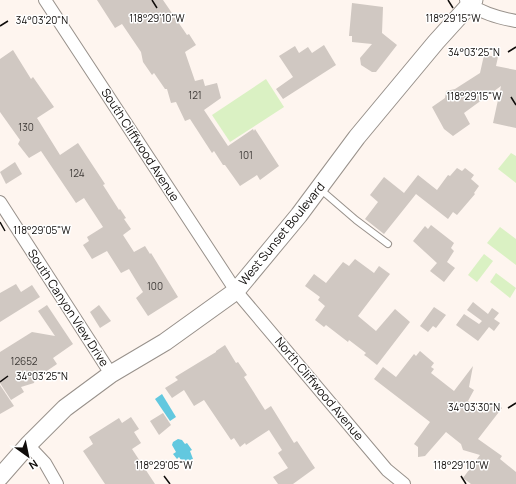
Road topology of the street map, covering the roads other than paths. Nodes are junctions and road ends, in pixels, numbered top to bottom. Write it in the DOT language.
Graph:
graph roads {
  1 [pos="45,0"];
  2 [pos="470,1"];
  3 [pos="516,21"];
  4 [pos="319,188"];
  5 [pos="0,202"];
  6 [pos="388,244"];
  7 [pos="236,291"];
  8 [pos="111,374"];
  9 [pos="28,445"];
  10 [pos="0,477"];
  11 [pos="57,484"];
  12 [pos="404,484"];
  1 -- 7 [label="street, South Cliffwood Avenue"];
  2 -- 3 [label="street"];
  2 -- 4 [label="main road, West Sunset Boulevard"];
  4 -- 6 [label="lane"];
  4 -- 7 [label="main road, West Sunset Boulevard"];
  5 -- 8 [label="street, South Canyon View Drive"];
  7 -- 8 [label="main road, West Sunset Boulevard"];
  7 -- 12 [label="street, North Cliffwood Avenue"];
  8 -- 9 [label="main road, West Sunset Boulevard"];
  9 -- 10 [label="main road, West Sunset Boulevard"];
  9 -- 11 [label="street"];
}
